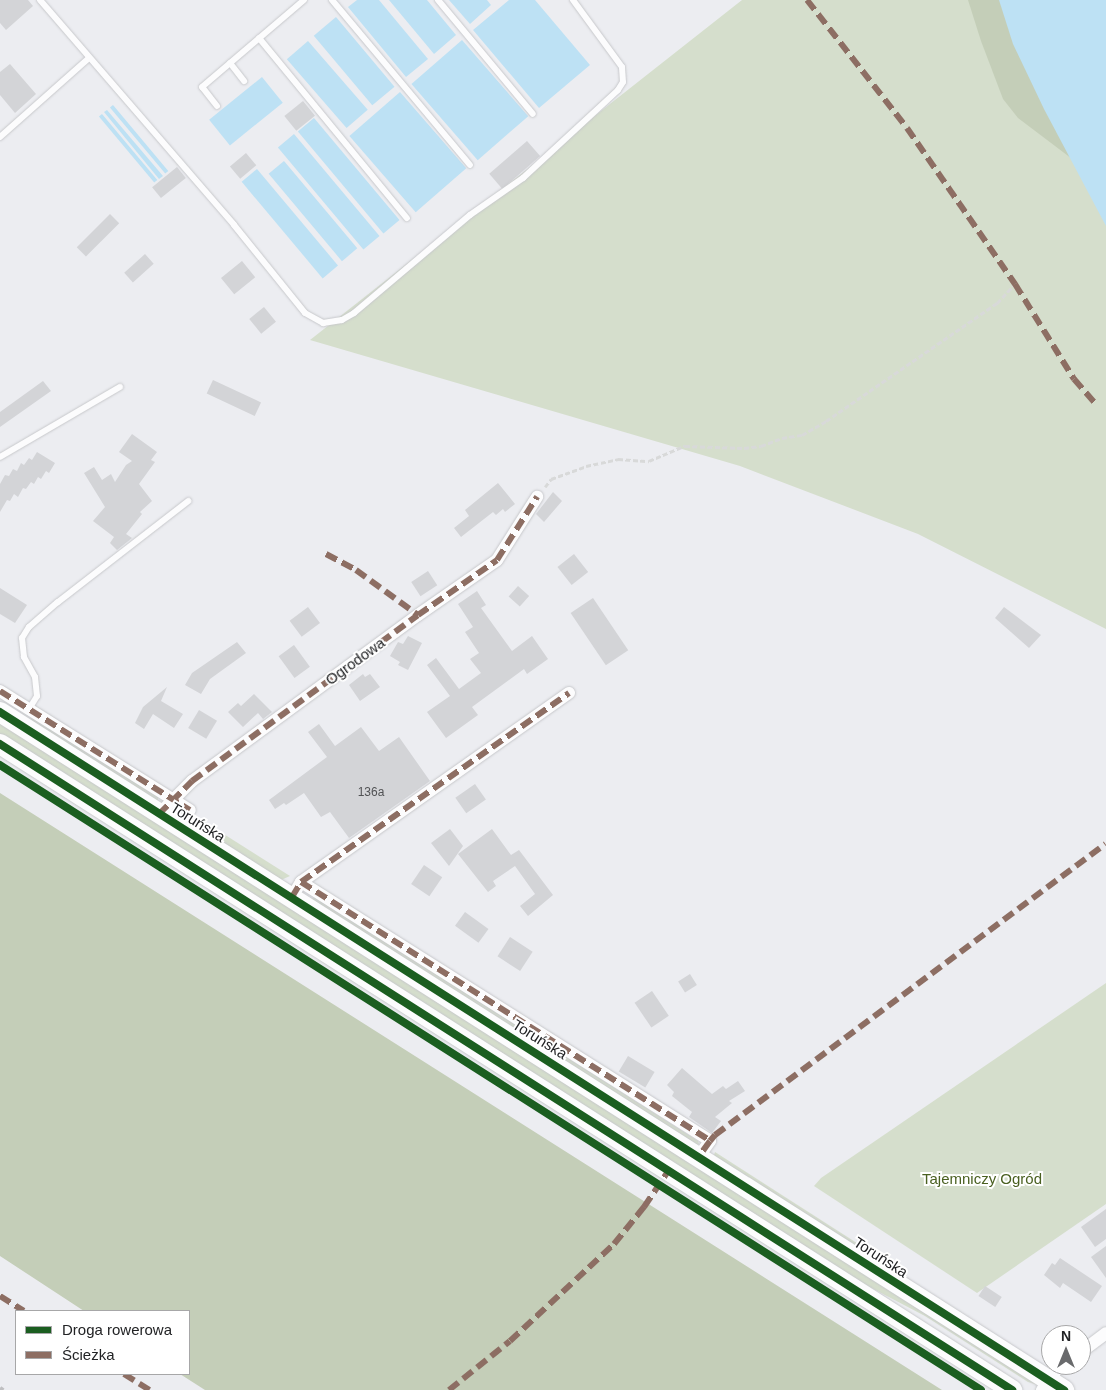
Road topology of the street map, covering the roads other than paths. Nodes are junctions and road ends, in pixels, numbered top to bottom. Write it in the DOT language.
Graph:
graph roads {
  1 [pos="40,0"];
  2 [pos="304,0"];
  3 [pos="332,0"];
  4 [pos="438,0"];
  5 [pos="573,0"];
  6 [pos="259,38"];
  7 [pos="89,58"];
  8 [pos="230,63"];
  9 [pos="244,81"];
  10 [pos="217,106"];
  11 [pos="533,114"];
  12 [pos="0,138"];
  13 [pos="470,165"];
  14 [pos="408,218"];
  15 [pos="120,387"];
  16 [pos="0,457"];
  17 [pos="537,498"];
  18 [pos="188,502"];
  19 [pos="0,691"];
  20 [pos="569,693"];
  21 [pos="0,712"];
  22 [pos="24,717"];
  23 [pos="0,744"];
  24 [pos="165,807"];
  25 [pos="190,810"];
  26 [pos="296,890"];
  27 [pos="1106,1333"];
  28 [pos="1091,1344"];
  29 [pos="1058,1375"];
  30 [pos="1052,1387"];
  31 [pos="1012,1390"];
  1 -- 7 [label="lane"];
  2 -- 6 [label="lane"];
  3 -- 13 [label="lane"];
  4 -- 11 [label="lane"];
  5 -- 7 [label="lane"];
  6 -- 8 [label="lane"];
  6 -- 14 [label="lane"];
  7 -- 12 [label="lane"];
  8 -- 9 [label="lane"];
  8 -- 10 [label="lane"];
  15 -- 16 [label="lane"];
  17 -- 24 [label="street, Ogrodowa"];
  18 -- 22 [label="lane"];
  19 -- 22 [label="street"];
  20 -- 26 [label="street"];
  21 -- 22 [label="main road, Toruńska"];
  22 -- 24 [label="main road, Toruńska"];
  23 -- 31 [label="main road"];
  24 -- 25 [label="street"];
  24 -- 26 [label="main road, Toruńska"];
  26 -- 30 [label="main road, Toruńska"];
  27 -- 28 [label="street"];
  29 -- 30 [label="street"];
}
